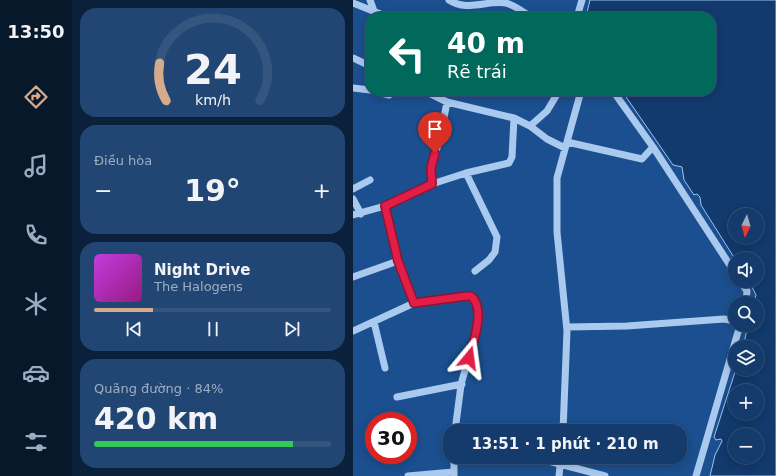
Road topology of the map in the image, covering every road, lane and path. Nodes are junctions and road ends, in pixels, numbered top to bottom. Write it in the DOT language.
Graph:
graph roads {
  1 [pos="370,0"];
  2 [pos="449,0"];
  3 [pos="582,0"];
  4 [pos="353,3"];
  5 [pos="374,11"];
  6 [pos="522,12"];
  7 [pos="578,12"];
  8 [pos="353,58"];
  9 [pos="365,64"];
  10 [pos="353,88"];
  11 [pos="365,89"];
  12 [pos="435,96"];
  13 [pos="555,96"];
  14 [pos="580,96"];
  15 [pos="617,96"];
  16 [pos="447,102"];
  17 [pos="514,118"];
  18 [pos="530,126"];
  19 [pos="566,145"];
  20 [pos="653,147"];
  21 [pos="466,173"];
  22 [pos="370,180"];
  23 [pos="432,184"];
  24 [pos="353,189"];
  25 [pos="353,199"];
  26 [pos="385,206"];
  27 [pos="357,214"];
  28 [pos="398,261"];
  29 [pos="728,262"];
  30 [pos="475,271"];
  31 [pos="353,277"];
  32 [pos="414,303"];
  33 [pos="728,320"];
  34 [pos="374,322"];
  35 [pos="567,327"];
  36 [pos="353,331"];
  37 [pos="738,332"];
  38 [pos="385,368"];
  39 [pos="461,384"];
  40 [pos="397,397"];
  41 [pos="456,424"];
  42 [pos="563,424"];
  43 [pos="558,464"];
  44 [pos="561,465"];
  45 [pos="454,474"];
  46 [pos="407,476"];
  47 [pos="559,476"];
  48 [pos="605,476"];
  49 [pos="696,476"];
  1 -- 5 [label="street"];
  2 -- 6 [label="street"];
  3 -- 7 [label="street"];
  4 -- 5 [label="street"];
  8 -- 9 [label="street"];
  10 -- 11 [label="street"];
  12 -- 16 [label="street"];
  13 -- 18 [label="street"];
  14 -- 19 [label="street"];
  15 -- 20 [label="street"];
  16 -- 17 [label="street"];
  16 -- 23 [label="street"];
  17 -- 18 [label="street"];
  17 -- 21 [label="street"];
  18 -- 19 [label="street"];
  19 -- 20 [label="street"];
  19 -- 35 [label="street"];
  20 -- 29 [label="street"];
  21 -- 23 [label="street"];
  21 -- 30 [label="street"];
  22 -- 24 [label="street"];
  23 -- 26 [label="street"];
  25 -- 27 [label="street"];
  26 -- 27 [label="street"];
  26 -- 28 [label="street"];
  28 -- 31 [label="street"];
  28 -- 32 [label="street"];
  32 -- 34 [label="street"];
  32 -- 39 [label="street"];
  33 -- 35 [label="street"];
  34 -- 36 [label="street"];
  34 -- 38 [label="street"];
  35 -- 42 [label="street"];
  37 -- 49 [label="street"];
  39 -- 40 [label="street"];
  39 -- 41 [label="street"];
  43 -- 44 [label="street"];
  44 -- 47 [label="street"];
  44 -- 48 [label="street"];
  45 -- 46 [label="street"];
}
